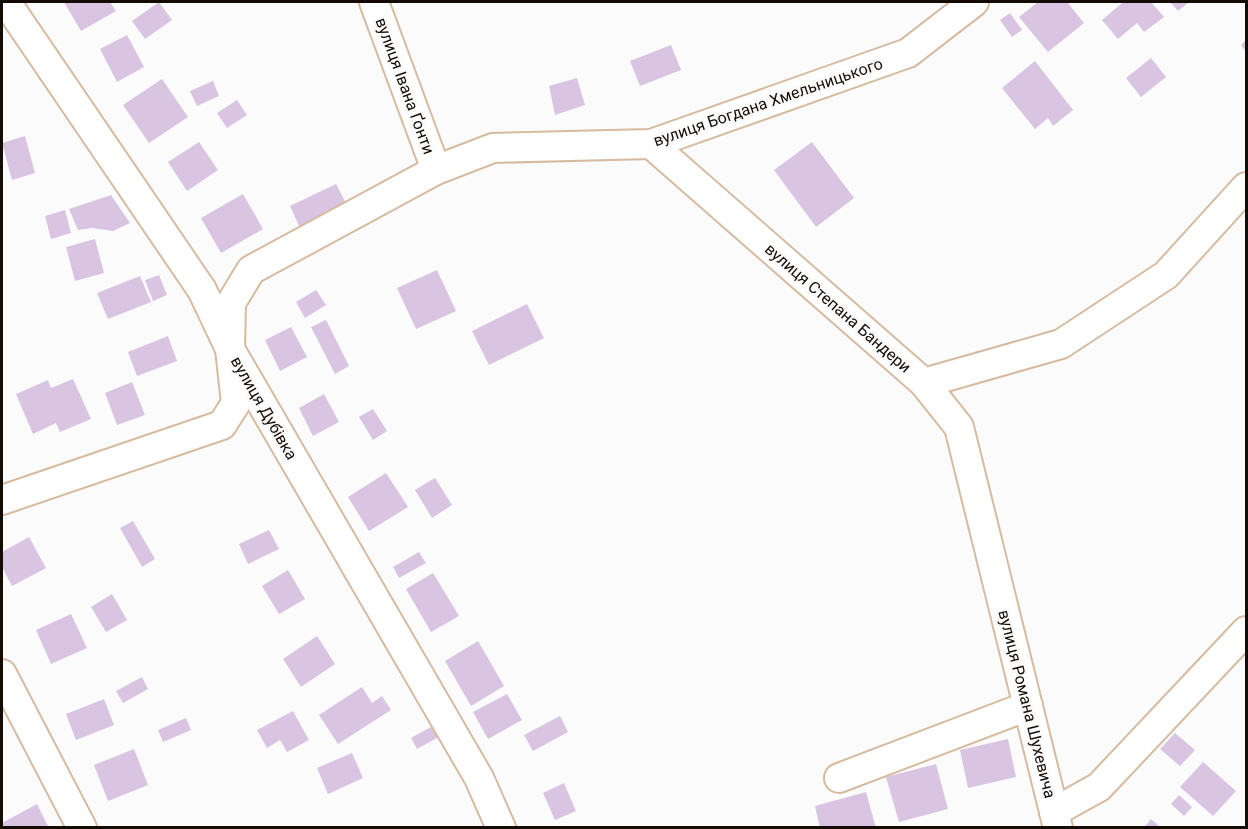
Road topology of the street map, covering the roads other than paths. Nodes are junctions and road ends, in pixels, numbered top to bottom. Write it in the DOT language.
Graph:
graph roads {
  1 [pos="6,2"];
  2 [pos="374,2"];
  3 [pos="974,2"];
  4 [pos="651,144"];
  5 [pos="436,170"];
  6 [pos="1246,187"];
  7 [pos="230,349"];
  8 [pos="924,383"];
  9 [pos="2,500"];
  10 [pos="1246,631"];
  11 [pos="2,674"];
  12 [pos="1028,706"];
  13 [pos="839,778"];
  14 [pos="1056,820"];
  15 [pos="82,828"];
  16 [pos="501,828"];
  1 -- 7 [label="street, вулиця Дубівка"];
  2 -- 5 [label="street, вулиця Івана Ґонти"];
  3 -- 4 [label="street, вулиця Богдана Хмельницького"];
  4 -- 5 [label="street, вулиця Богдана Хмельницького"];
  4 -- 8 [label="street, вулиця Степана Бандери"];
  5 -- 7 [label="street, вулиця Богдана Хмельницького"];
  6 -- 8 [label="street, вулиця Степана Бандери"];
  7 -- 9 [label="street, вулиця Богдана Хмельницького"];
  7 -- 16 [label="street, вулиця Дубівка"];
  8 -- 12 [label="street, вулиця Романа Шухевича"];
  10 -- 14 [label="street, вулиця Романа Шухевича"];
  11 -- 15 [label="street"];
  12 -- 13 [label="street"];
  12 -- 14 [label="street, вулиця Романа Шухевича"];
}
